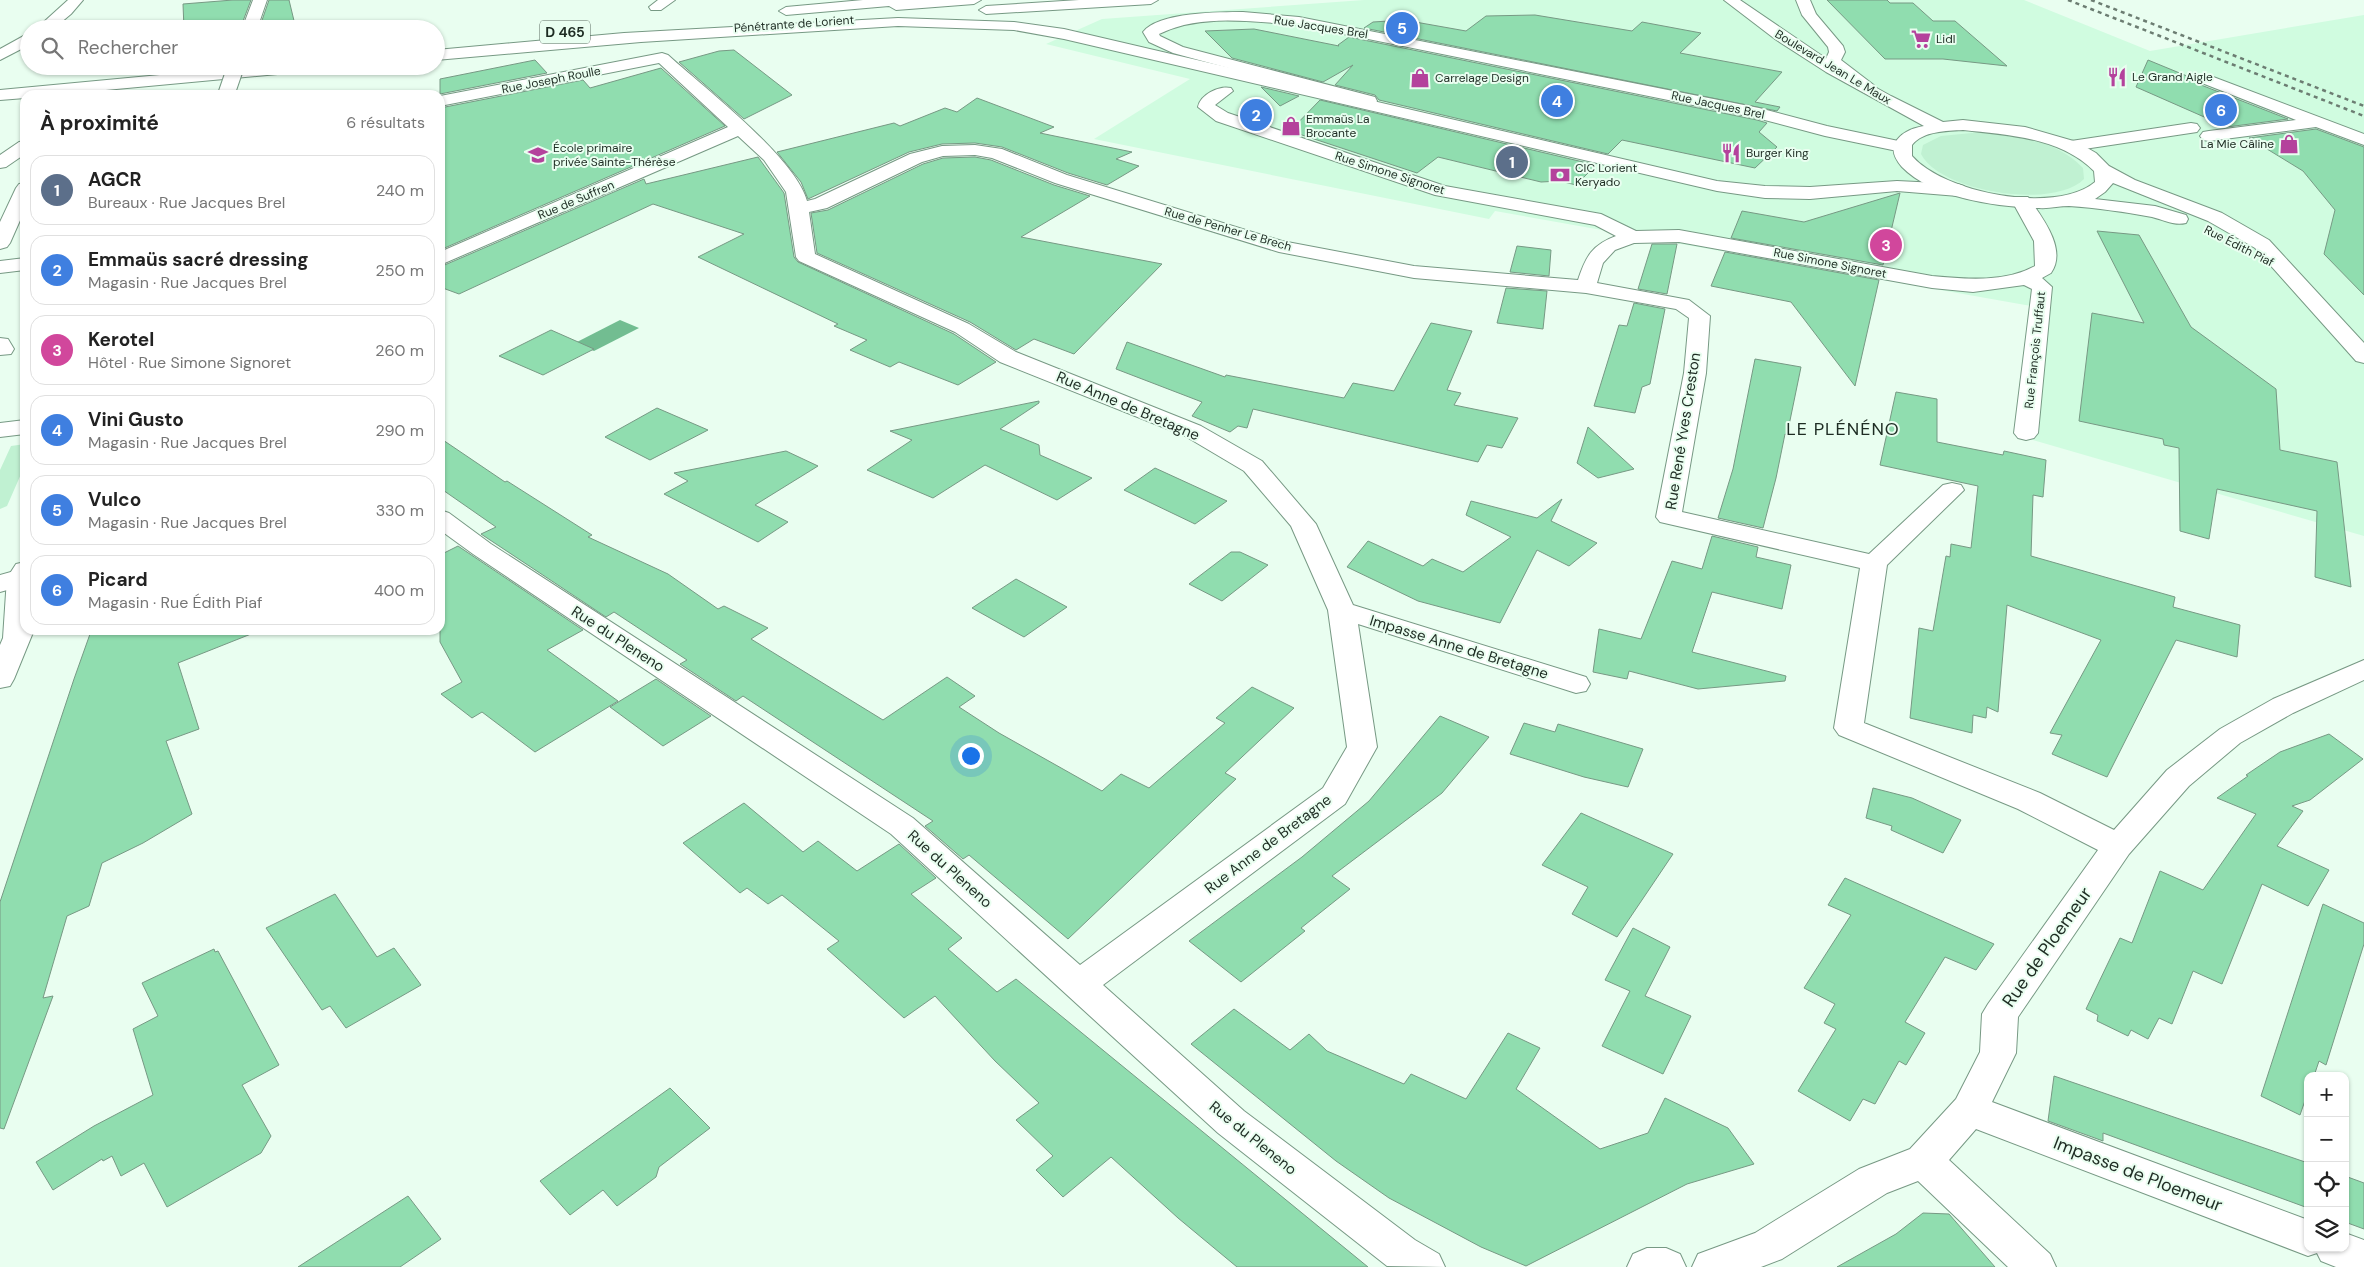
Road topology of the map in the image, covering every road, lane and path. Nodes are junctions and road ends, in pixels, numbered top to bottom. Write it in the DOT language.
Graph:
graph roads {
  1 [pos="76,0"];
  2 [pos="260,0"];
  3 [pos="917,0"];
  4 [pos="974,0"];
  5 [pos="1151,0"];
  6 [pos="1731,0"];
  7 [pos="1803,0"];
  8 [pos="772,13"];
  9 [pos="723,18"];
  10 [pos="55,20"];
  11 [pos="252,20"];
  12 [pos="694,21"];
  13 [pos="624,38"];
  14 [pos="445,42"];
  15 [pos="20,43"];
  16 [pos="445,54"];
  17 [pos="0,55"];
  18 [pos="662,58"];
  19 [pos="19,62"];
  20 [pos="0,63"];
  21 [pos="88,75"];
  22 [pos="213,75"];
  23 [pos="233,75"];
  24 [pos="2208,80"];
  25 [pos="0,83"];
  26 [pos="1869,89"];
  27 [pos="53,90"];
  28 [pos="228,90"];
  29 [pos="1225,91"];
  30 [pos="20,93"];
  31 [pos="0,95"];
  32 [pos="445,100"];
  33 [pos="2319,122"];
  34 [pos="1465,127"];
  35 [pos="1940,127"];
  36 [pos="2192,128"];
  37 [pos="739,129"];
  38 [pos="2210,136"];
  39 [pos="2364,140"];
  40 [pos="1902,146"];
  41 [pos="2070,146"];
  42 [pos="20,149"];
  43 [pos="0,163"];
  44 [pos="2103,170"];
  45 [pos="1958,190"];
  46 [pos="20,199"];
  47 [pos="2068,200"];
  48 [pos="2021,201"];
  49 [pos="799,208"];
  50 [pos="1632,237"];
  51 [pos="0,243"];
  52 [pos="445,257"];
  53 [pos="20,265"];
  54 [pos="0,267"];
  55 [pos="2288,271"];
  56 [pos="2028,278"];
  57 [pos="1586,287"];
  58 [pos="1700,316"];
  59 [pos="2364,356"];
  60 [pos="20,428"];
  61 [pos="0,430"];
  62 [pos="2026,433"];
  63 [pos="1952,490"];
  64 [pos="445,522"];
  65 [pos="1874,563"];
  66 [pos="18,577"];
  67 [pos="1342,610"];
  68 [pos="20,628"];
  69 [pos="2364,669"];
  70 [pos="0,680"];
  71 [pos="1576,684"];
  72 [pos="2118,846"];
  73 [pos="1078,985"];
  74 [pos="1969,1110"];
  75 [pos="1924,1160"];
  76 [pos="2304,1236"];
  77 [pos="2346,1252"];
  78 [pos="2364,1259"];
  79 [pos="1425,1267"];
  80 [pos="1647,1267"];
  81 [pos="1666,1267"];
  82 [pos="1712,1267"];
  83 [pos="2036,1267"];
  1 -- 10 [label="main road"];
  2 -- 11 [label="main road"];
  3 -- 8 [label="main road"];
  4 -- 12 [label="main road, Pénétrante de Lorient / D 465"];
  5 -- 13 [label="main road, Pénétrante de Lorient / D 465"];
  6 -- 26 [label="main road, Boulevard Jean Le Maux"];
  7 -- 26 [label="main road"];
  9 -- 12 [label="main road"];
  12 -- 14 [label="main road, Pénétrante de Lorient / D 465"];
  13 -- 16 [label="main road, Pénétrante de Lorient / D 465"];
  13 -- 34 [label="main road"];
  15 -- 17 [label="main road"];
  18 -- 32 [label="main road, Rue Joseph Roulle"];
  18 -- 37 [label="main road, Rue Anne de Bretagne"];
  19 -- 20 [label="main road"];
  21 -- 25 [label="main road"];
  22 -- 27 [label="main road"];
  23 -- 28 [label="main road, bridge"];
  24 -- 33 [label="main road"];
  26 -- 35 [label="main road, Boulevard Jean Le Maux"];
  29 -- 50 [label="main road, Rue Simone Signoret"];
  30 -- 31 [label="main road"];
  33 -- 38 [label="main road"];
  33 -- 39 [label="main road"];
  34 -- 40 [label="main road, Rue Jacques Brel"];
  34 -- 45 [label="main road"];
  35 -- 40 [label="main road"];
  35 -- 41 [label="main road"];
  36 -- 41 [label="main road"];
  37 -- 49 [label="main road, Rue Anne de Bretagne"];
  37 -- 52 [label="main road, Rue de Suffren"];
  40 -- 45 [label="main road"];
  41 -- 44 [label="main road, Rue Édith Piaf"];
  42 -- 43 [label="main road"];
  44 -- 47 [label="main road"];
  44 -- 55 [label="main road, Rue Édith Piaf"];
  45 -- 48 [label="main road"];
  46 -- 51 [label="main road"];
  47 -- 48 [label="main road"];
  47 -- 55 [label="main road, Rue Édith Piaf"];
  48 -- 56 [label="main road, Rue François Truffaut"];
  49 -- 57 [label="main road, Rue de Penher Le Brech"];
  49 -- 67 [label="main road, Rue Anne de Bretagne"];
  50 -- 56 [label="main road, Rue Simone Signoret"];
  50 -- 57 [label="main road, Rue Simone Signoret"];
  53 -- 54 [label="main road"];
  55 -- 59 [label="main road"];
  56 -- 62 [label="main road, Rue François Truffaut"];
  57 -- 58 [label="main road, Rue de Penher Le Brech"];
  58 -- 65 [label="main road, Rue René Yves Creston"];
  60 -- 61 [label="main road"];
  63 -- 65 [label="main road"];
  64 -- 73 [label="main road, Rue du Pleneno"];
  65 -- 72 [label="main road"];
  66 -- 68 [label="main road"];
  67 -- 71 [label="main road, Impasse Anne de Bretagne"];
  67 -- 73 [label="main road, Rue Anne de Bretagne"];
  68 -- 70 [label="main road"];
  69 -- 72 [label="main road, Rue de Ploemeur"];
  72 -- 74 [label="main road, Rue de Ploemeur"];
  73 -- 79 [label="main road, Rue du Pleneno"];
  74 -- 75 [label="main road, Rue de Ploemeur"];
  74 -- 76 [label="main road, Impasse de Ploemeur"];
  75 -- 82 [label="main road, Rue de Ploemeur"];
  75 -- 83 [label="main road"];
  77 -- 78 [label="main road"];
  80 -- 81 [label="main road"];
}
